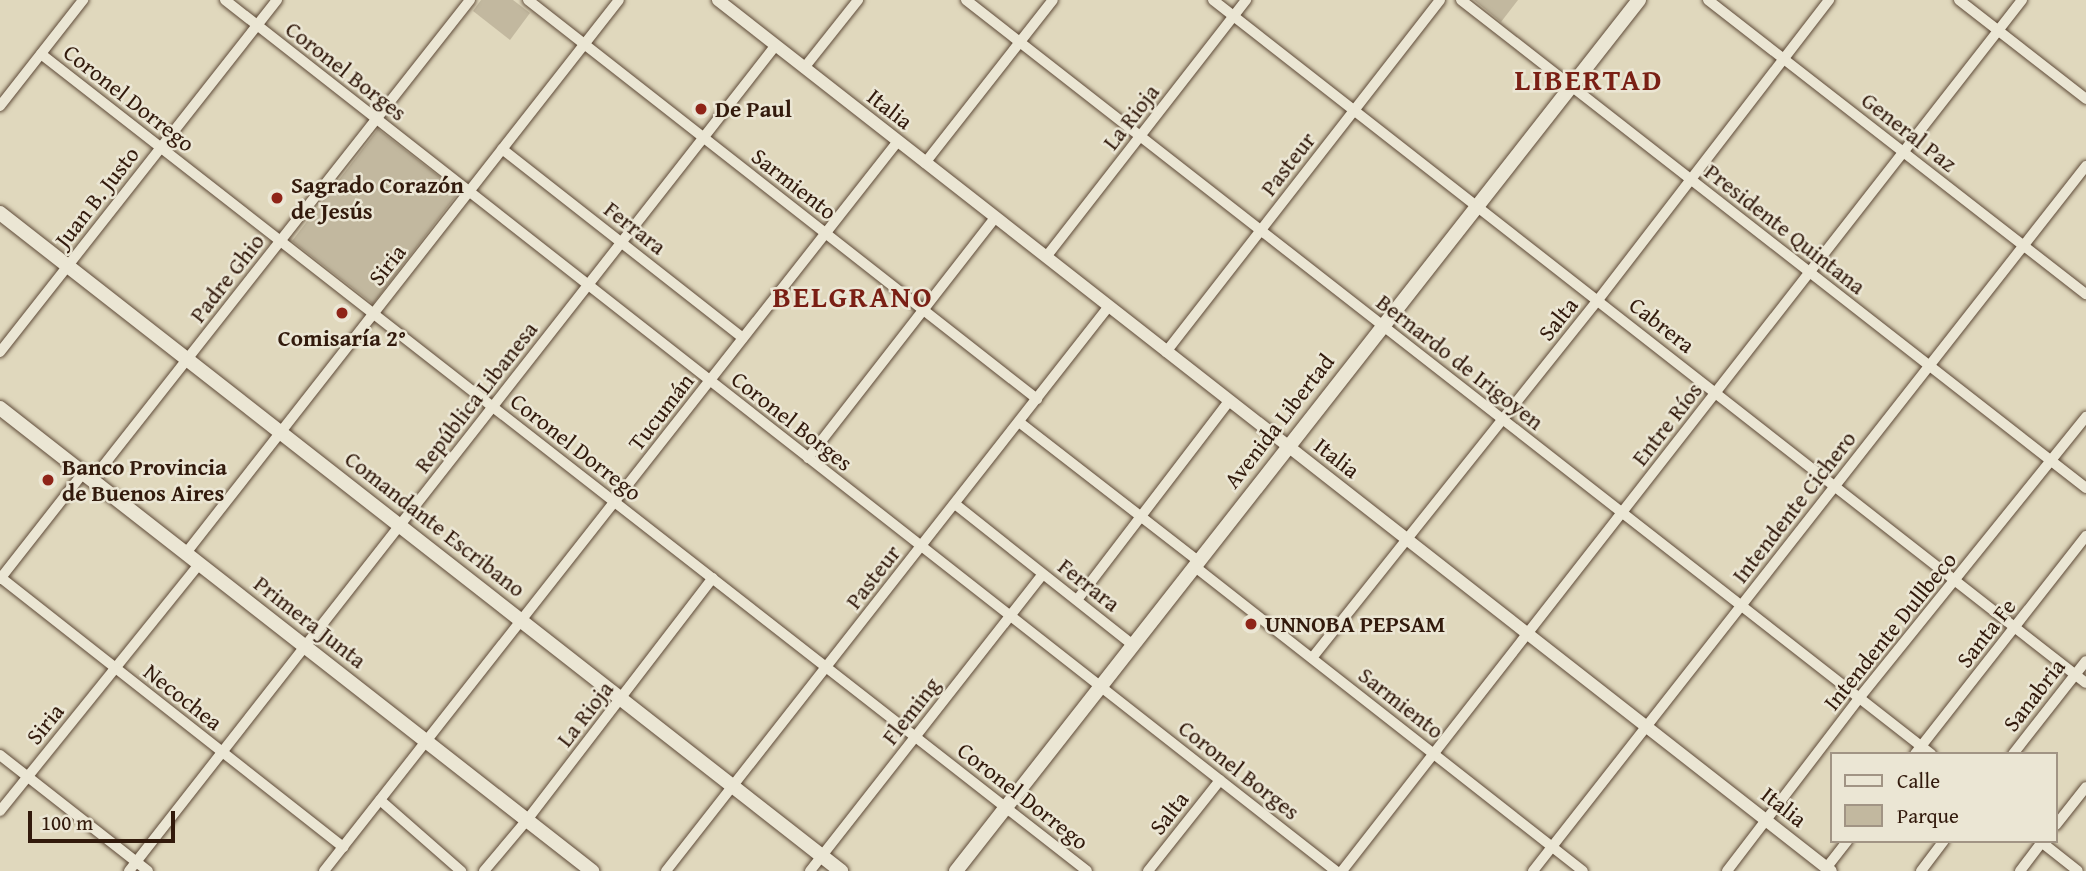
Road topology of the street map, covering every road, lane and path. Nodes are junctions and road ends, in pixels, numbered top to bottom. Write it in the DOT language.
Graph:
graph roads {
  1 [pos="83,0"];
  2 [pos="225,0"];
  3 [pos="277,0"];
  4 [pos="470,0"];
  5 [pos="528,0"];
  6 [pos="619,0"];
  7 [pos="718,0"];
  8 [pos="858,0"];
  9 [pos="966,0"];
  10 [pos="1053,0"];
  11 [pos="1213,0"];
  12 [pos="1246,0"];
  13 [pos="1440,0"];
  14 [pos="1461,0"];
  15 [pos="1639,0"];
  16 [pos="1708,0"];
  17 [pos="1829,0"];
  18 [pos="1959,0"];
  19 [pos="2022,0"];
  20 [pos="1234,16"];
  21 [pos="257,25"];
  22 [pos="1998,30"];
  23 [pos="1020,43"];
  24 [pos="584,44"];
  25 [pos="776,45"];
  26 [pos="41,54"];
  27 [pos="1784,59"];
  28 [pos="804,68"];
  29 [pos="1571,86"];
  30 [pos="2086,99"];
  31 [pos="0,106"];
  32 [pos="1354,110"];
  33 [pos="376,119"];
  34 [pos="1140,136"];
  35 [pos="703,137"];
  36 [pos="898,141"];
  37 [pos="161,147"];
  38 [pos="502,149"];
  39 [pos="1903,152"];
  40 [pos="926,163"];
  41 [pos="2086,166"];
  42 [pos="1691,180"];
  43 [pos="468,192"];
  44 [pos="1477,206"];
  45 [pos="0,213"];
  46 [pos="995,218"];
  47 [pos="1261,231"];
  48 [pos="825,233"];
  49 [pos="281,241"];
  50 [pos="621,242"];
  51 [pos="2024,246"];
  52 [pos="1046,257"];
  53 [pos="68,266"];
  54 [pos="1809,272"];
  55 [pos="587,286"];
  56 [pos="2086,294"];
  57 [pos="1598,300"];
  58 [pos="1109,306"];
  59 [pos="923,310"];
  60 [pos="374,313"];
  61 [pos="1383,326"];
  62 [pos="743,338"];
  63 [pos="0,352"];
  64 [pos="1166,352"];
  65 [pos="187,359"];
  66 [pos="1930,366"];
  67 [pos="709,381"];
  68 [pos="1716,392"];
  69 [pos="1037,398"];
  70 [pos="1229,401"];
  71 [pos="493,406"];
  72 [pos="0,408"];
  73 [pos="2086,418"];
  74 [pos="1503,419"];
  75 [pos="1019,422"];
  76 [pos="280,432"];
  77 [pos="1288,447"];
  78 [pos="808,458"];
  79 [pos="2052,461"];
  80 [pos="87,476"];
  81 [pos="1835,486"];
  82 [pos="2086,488"];
  83 [pos="615,501"];
  84 [pos="955,504"];
  85 [pos="1622,512"];
  86 [pos="1141,516"];
  87 [pos="400,526"];
  88 [pos="2086,536"];
  89 [pos="1407,539"];
  90 [pos="922,546"];
  91 [pos="186,553"];
  92 [pos="1196,563"];
  93 [pos="199,564"];
  94 [pos="1043,574"];
  95 [pos="0,578"];
  96 [pos="713,578"];
  97 [pos="1955,580"];
  98 [pos="1077,600"];
  99 [pos="1742,605"];
  100 [pos="1010,615"];
  101 [pos="521,620"];
  102 [pos="2015,627"];
  103 [pos="1528,633"];
  104 [pos="1133,645"];
  105 [pos="305,647"];
  106 [pos="1312,658"];
  107 [pos="2086,660"];
  108 [pos="827,667"];
  109 [pos="116,668"];
  110 [pos="2075,674"];
  111 [pos="2086,683"];
  112 [pos="1100,686"];
  113 [pos="1860,697"];
  114 [pos="621,698"];
  115 [pos="1647,726"];
  116 [pos="915,737"];
  117 [pos="426,741"];
  118 [pos="1918,750"];
  119 [pos="222,752"];
  120 [pos="2015,752"];
  121 [pos="1433,754"];
  122 [pos="0,755"];
  123 [pos="28,776"];
  124 [pos="1220,780"];
  125 [pos="733,786"];
  126 [pos="2086,786"];
  127 [pos="380,800"];
  128 [pos="1006,808"];
  129 [pos="0,811"];
  130 [pos="527,820"];
  131 [pos="1766,820"];
  132 [pos="2058,822"];
  133 [pos="1846,843"];
  134 [pos="1942,843"];
  135 [pos="2041,843"];
  136 [pos="2043,843"];
  137 [pos="343,847"];
  138 [pos="1552,847"];
  139 [pos="822,856"];
  140 [pos="136,862"];
  141 [pos="1829,869"];
  142 [pos="129,871"];
  143 [pos="148,871"];
  144 [pos="324,871"];
  145 [pos="461,871"];
  146 [pos="484,871"];
  147 [pos="592,871"];
  148 [pos="666,871"];
  149 [pos="810,871"];
  150 [pos="841,871"];
  151 [pos="956,871"];
  152 [pos="1087,871"];
  153 [pos="1148,871"];
  154 [pos="1339,871"];
  155 [pos="1533,871"];
  156 [pos="1583,871"];
  157 [pos="1727,871"];
  158 [pos="1921,871"];
  159 [pos="2020,871"];
  160 [pos="2077,871"];
  1 -- 26 [label="street"];
  2 -- 21 [label="street, Coronel Borges"];
  3 -- 21 [label="street, Juan B. Justo"];
  4 -- 33 [label="street, Padre Ghio"];
  5 -- 24 [label="street, Sarmiento"];
  6 -- 24 [label="street, Siria"];
  7 -- 25 [label="street, Italia"];
  8 -- 28 [label="street"];
  9 -- 23 [label="street, Bernardo de Irigoyen"];
  10 -- 23 [label="street"];
  11 -- 20 [label="street, Cabrera"];
  12 -- 20 [label="street, La Rioja"];
  13 -- 32 [label="street, Pasteur"];
  14 -- 29 [label="street, Presidente Quintana"];
  15 -- 29 [label="main road, Avenida Libertad"];
  16 -- 27 [label="street, General Paz"];
  17 -- 27 [label="street, Salta"];
  18 -- 22 [label="street"];
  19 -- 22 [label="street, Entre Ríos"];
  20 -- 32 [label="street, Cabrera"];
  20 -- 34 [label="street, La Rioja"];
  21 -- 33 [label="street, Coronel Borges"];
  21 -- 37 [label="street, Juan B. Justo"];
  22 -- 30 [label="street"];
  22 -- 39 [label="street, Entre Ríos"];
  23 -- 34 [label="street, Bernardo de Irigoyen"];
  23 -- 40 [label="street"];
  24 -- 35 [label="street, Sarmiento"];
  24 -- 38 [label="street, Siria"];
  25 -- 28 [label="street, Italia"];
  25 -- 35 [label="street, República Libanesa"];
  26 -- 31 [label="street"];
  26 -- 37 [label="street, Coronel Dorrego"];
  27 -- 39 [label="street, General Paz"];
  27 -- 42 [label="street, Salta"];
  28 -- 36 [label="street, Italia"];
  29 -- 42 [label="street, Presidente Quintana"];
  29 -- 44 [label="main road, Avenida Libertad"];
  32 -- 44 [label="street, Cabrera"];
  32 -- 47 [label="street, Pasteur"];
  33 -- 43 [label="street, Coronel Borges"];
  33 -- 49 [label="street, Padre Ghio"];
  34 -- 47 [label="street, Bernardo de Irigoyen"];
  34 -- 52 [label="street, La Rioja"];
  35 -- 48 [label="street, Sarmiento"];
  35 -- 50 [label="street, República Libanesa"];
  36 -- 40 [label="street, Italia"];
  36 -- 48 [label="street, Tucumán"];
  37 -- 49 [label="street, Coronel Dorrego"];
  37 -- 53 [label="street, Juan B. Justo"];
  38 -- 43 [label="street, Siria"];
  38 -- 50 [label="street, Ferrara"];
  39 -- 51 [label="street, General Paz"];
  39 -- 54 [label="street, Entre Ríos"];
  40 -- 46 [label="street, Italia"];
  41 -- 51 [label="street, Intendente Cichero"];
  42 -- 54 [label="street, Presidente Quintana"];
  42 -- 57 [label="street, Salta"];
  43 -- 55 [label="street, Coronel Borges"];
  43 -- 60 [label="street, Siria"];
  44 -- 57 [label="street, Cabrera"];
  44 -- 61 [label="main road, Avenida Libertad"];
  45 -- 53 [label="main road, Comandante Escribano"];
  46 -- 52 [label="street, Italia"];
  46 -- 59 [label="street"];
  47 -- 61 [label="street, Bernardo de Irigoyen"];
  47 -- 64 [label="street, Pasteur"];
  48 -- 59 [label="street, Sarmiento"];
  48 -- 62 [label="street, Tucumán"];
  49 -- 60 [label="street, Coronel Dorrego"];
  49 -- 65 [label="street, Padre Ghio"];
  50 -- 55 [label="street, República Libanesa"];
  50 -- 62 [label="street, Ferrara"];
  51 -- 56 [label="street, General Paz"];
  51 -- 66 [label="street, Intendente Cichero"];
  52 -- 58 [label="street, Italia"];
  53 -- 63 [label="street, Juan B. Justo"];
  53 -- 65 [label="main road, Comandante Escribano"];
  54 -- 66 [label="street, Presidente Quintana"];
  54 -- 68 [label="street, Entre Ríos"];
  55 -- 67 [label="street, Coronel Borges"];
  55 -- 71 [label="street, República Libanesa"];
  57 -- 68 [label="street, Cabrera"];
  57 -- 74 [label="street, Salta"];
  58 -- 64 [label="street, Italia"];
  58 -- 69 [label="street, Pasteur"];
  59 -- 69 [label="street, Sarmiento"];
  59 -- 78 [label="street"];
  60 -- 71 [label="street, Coronel Dorrego"];
  60 -- 76 [label="street, Siria"];
  61 -- 74 [label="street, Bernardo de Irigoyen"];
  61 -- 77 [label="main road, Avenida Libertad"];
  62 -- 67 [label="street, Tucumán"];
  64 -- 70 [label="street, Italia"];
  65 -- 76 [label="main road, Comandante Escribano"];
  65 -- 80 [label="street, Padre Ghio"];
  66 -- 79 [label="street, Presidente Quintana"];
  66 -- 81 [label="street, Intendente Cichero"];
  67 -- 78 [label="street, Coronel Borges"];
  67 -- 83 [label="street, Tucumán"];
  68 -- 81 [label="street, Cabrera"];
  68 -- 85 [label="street, Entre Ríos"];
  69 -- 75 [label="street, Pasteur"];
  70 -- 77 [label="street, Italia"];
  70 -- 86 [label="street"];
  71 -- 83 [label="street, Coronel Dorrego"];
  71 -- 87 [label="street, República Libanesa"];
  72 -- 80 [label="main road, Primera Junta"];
  73 -- 79 [label="street, Intendente Dullbeco"];
  74 -- 85 [label="street, Bernardo de Irigoyen"];
  74 -- 89 [label="street, Salta"];
  75 -- 84 [label="street, Pasteur"];
  75 -- 86 [label="street, Sarmiento"];
  76 -- 87 [label="main road, Comandante Escribano"];
  76 -- 91 [label="street, Siria"];
  77 -- 89 [label="street, Italia"];
  77 -- 92 [label="main road, Avenida Libertad"];
  78 -- 90 [label="street, Coronel Borges"];
  79 -- 82 [label="street, Presidente Quintana"];
  79 -- 97 [label="street, Intendente Dullbeco"];
  80 -- 91 [label="main road, Primera Junta"];
  80 -- 95 [label="street, Padre Ghio"];
  81 -- 97 [label="street, Cabrera"];
  81 -- 99 [label="street, Intendente Cichero"];
  83 -- 96 [label="street, Coronel Dorrego"];
  83 -- 101 [label="street, Tucumán"];
  84 -- 90 [label="street, Pasteur"];
  84 -- 94 [label="street, Ferrara"];
  85 -- 99 [label="street, Bernardo de Irigoyen"];
  85 -- 103 [label="street, Entre Ríos"];
  86 -- 92 [label="street, Sarmiento"];
  86 -- 98 [label="street"];
  87 -- 101 [label="main road, Comandante Escribano"];
  87 -- 105 [label="street, República Libanesa"];
  88 -- 102 [label="street, Santa Fe"];
  89 -- 103 [label="street, Italia"];
  89 -- 106 [label="street, Salta"];
  90 -- 100 [label="street, Coronel Borges"];
  90 -- 108 [label="street, Pasteur"];
  91 -- 93 [label="main road, Primera Junta"];
  92 -- 104 [label="main road, Avenida Libertad"];
  92 -- 106 [label="street, Sarmiento"];
  93 -- 105 [label="main road, Primera Junta"];
  93 -- 109 [label="street, Siria"];
  94 -- 98 [label="street, Ferrara"];
  94 -- 100 [label="street, Fleming"];
  95 -- 109 [label="street, Necochea"];
  96 -- 108 [label="street, Coronel Dorrego"];
  96 -- 114 [label="street, La Rioja"];
  97 -- 102 [label="street, Cabrera"];
  97 -- 113 [label="street, Intendente Dullbeco"];
  98 -- 104 [label="street, Ferrara"];
  99 -- 113 [label="street, Bernardo de Irigoyen"];
  99 -- 115 [label="street, Intendente Cichero"];
  100 -- 112 [label="street, Coronel Borges"];
  100 -- 116 [label="street, Fleming"];
  101 -- 114 [label="main road, Comandante Escribano"];
  101 -- 117 [label="street, Tucumán"];
  102 -- 110 [label="street, Cabrera"];
  102 -- 118 [label="street, Santa Fe"];
  103 -- 115 [label="street, Italia"];
  103 -- 121 [label="street, Entre Ríos"];
  104 -- 112 [label="main road, Avenida Libertad"];
  105 -- 117 [label="main road, Primera Junta"];
  105 -- 119 [label="street, República Libanesa"];
  106 -- 121 [label="street, Sarmiento"];
  107 -- 110 [label="street, Sanabria"];
  108 -- 116 [label="street, Coronel Dorrego"];
  108 -- 125 [label="street, Pasteur"];
  109 -- 119 [label="street, Necochea"];
  109 -- 123 [label="street, Siria"];
  110 -- 111 [label="street, Cabrera"];
  110 -- 120 [label="street, Sanabria"];
  112 -- 124 [label="street, Coronel Borges"];
  112 -- 128 [label="main road, Avenida Libertad"];
  113 -- 118 [label="street, Bernardo de Irigoyen"];
  113 -- 131 [label="street, Intendente Dullbeco"];
  114 -- 125 [label="main road, Comandante Escribano"];
  114 -- 130 [label="street, La Rioja"];
  115 -- 131 [label="street, Italia"];
  115 -- 138 [label="street, Intendente Cichero"];
  116 -- 128 [label="street, Coronel Dorrego"];
  116 -- 139 [label="street, Fleming"];
  117 -- 127 [label="street, Tucumán"];
  117 -- 130 [label="main road, Primera Junta"];
  119 -- 137 [label="street, Necochea"];
  119 -- 140 [label="street, República Libanesa"];
  121 -- 138 [label="street, Sarmiento"];
  121 -- 154 [label="street, Entre Ríos"];
  122 -- 123 [label="street"];
  123 -- 129 [label="street, Siria"];
  123 -- 140 [label="street"];
  124 -- 153 [label="street, Salta"];
  124 -- 154 [label="street, Coronel Borges"];
  125 -- 139 [label="main road, Comandante Escribano"];
  125 -- 148 [label="street, Pasteur"];
  126 -- 132 [label="street"];
  127 -- 137 [label="street, Tucumán"];
  127 -- 145 [label="street"];
  128 -- 151 [label="main road, Avenida Libertad"];
  128 -- 152 [label="street, Coronel Dorrego"];
  130 -- 146 [label="street, La Rioja"];
  130 -- 147 [label="main road, Primera Junta"];
  131 -- 141 [label="street, Italia"];
  131 -- 157 [label="street, Intendente Dullbeco"];
  133 -- 141 [label="street"];
  134 -- 158 [label="street"];
  135 -- 159 [label="street"];
  136 -- 160 [label="street"];
  137 -- 144 [label="street, Tucumán"];
  138 -- 155 [label="street, Intendente Cichero"];
  138 -- 156 [label="street, Sarmiento"];
  139 -- 149 [label="street, Fleming"];
  139 -- 150 [label="main road, Comandante Escribano"];
  140 -- 142 [label="street, República Libanesa"];
  140 -- 143 [label="street"];
}
